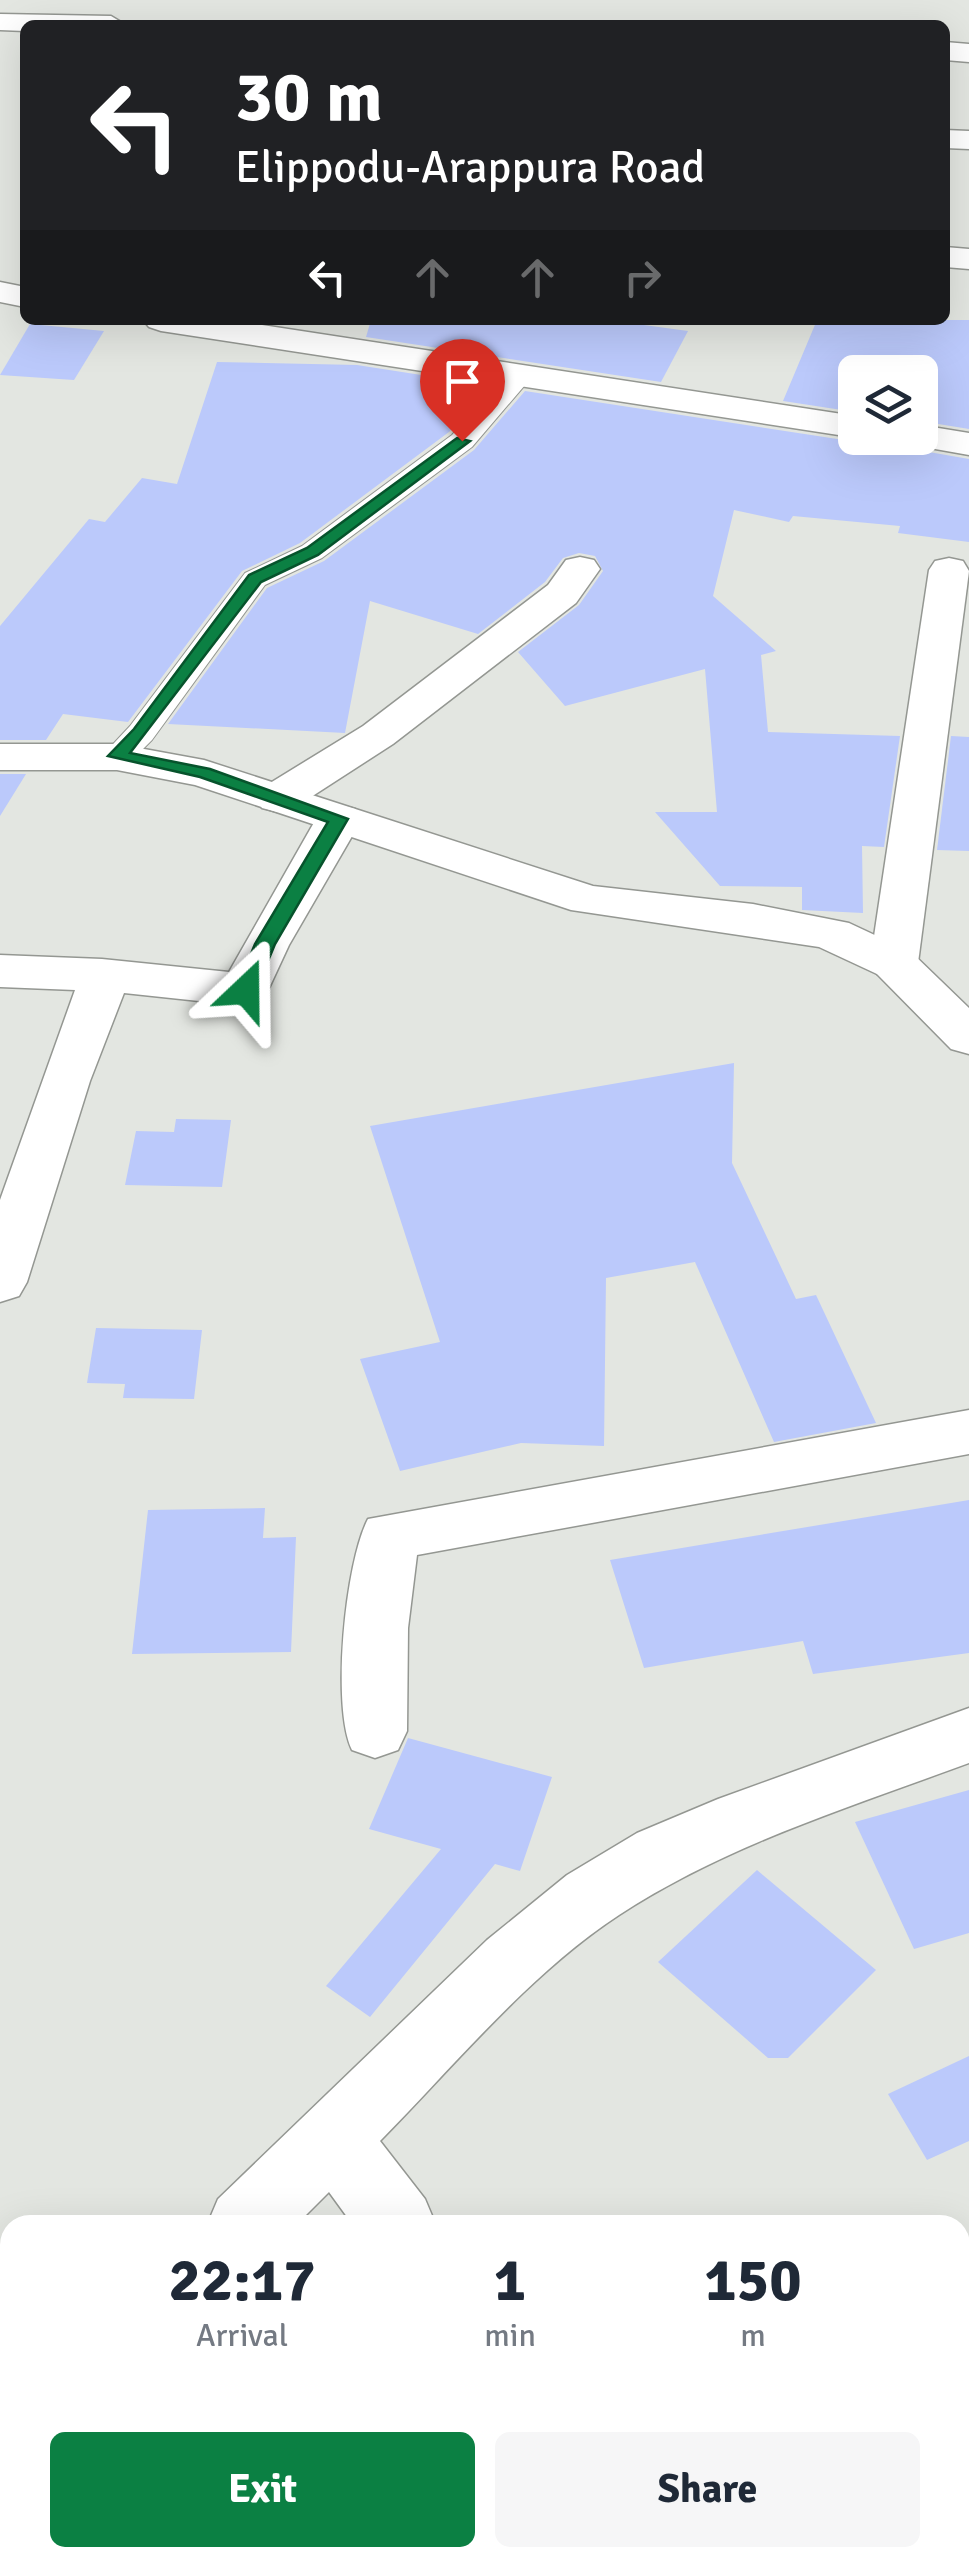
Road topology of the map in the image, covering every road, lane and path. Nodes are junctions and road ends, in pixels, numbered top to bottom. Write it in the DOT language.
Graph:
graph roads {
  1 [pos="4,18"];
  2 [pos="35,20"];
  3 [pos="225,325"];
  4 [pos="313,332"];
  5 [pos="518,378"];
  6 [pos="838,425"];
  7 [pos="938,439"];
  8 [pos="969,444"];
  9 [pos="580,569"];
  10 [pos="949,570"];
  11 [pos="117,756"];
  12 [pos="0,757"];
  13 [pos="278,798"];
  14 [pos="339,819"];
  15 [pos="894,963"];
  16 [pos="0,972"];
  17 [pos="102,975"];
  18 [pos="969,1037"];
  19 [pos="0,1282"];
  20 [pos="969,1432"];
  21 [pos="376,1731"];
  22 [pos="969,1736"];
  23 [pos="333,2139"];
  24 [pos="254,2215"];
  25 [pos="391,2215"];
  1 -- 2 [label="street"];
  3 -- 4 [label="street"];
  4 -- 5 [label="street"];
  5 -- 6 [label="street"];
  5 -- 11 [label="lane"];
  7 -- 8 [label="street"];
  9 -- 13 [label="street"];
  10 -- 15 [label="street"];
  11 -- 12 [label="street"];
  11 -- 13 [label="street"];
  13 -- 14 [label="street"];
  14 -- 15 [label="street"];
  14 -- 17 [label="street"];
  15 -- 18 [label="street"];
  16 -- 17 [label="street"];
  17 -- 19 [label="street"];
  20 -- 21 [label="street"];
  22 -- 23 [label="street"];
  23 -- 24 [label="street"];
  23 -- 25 [label="street"];
}
